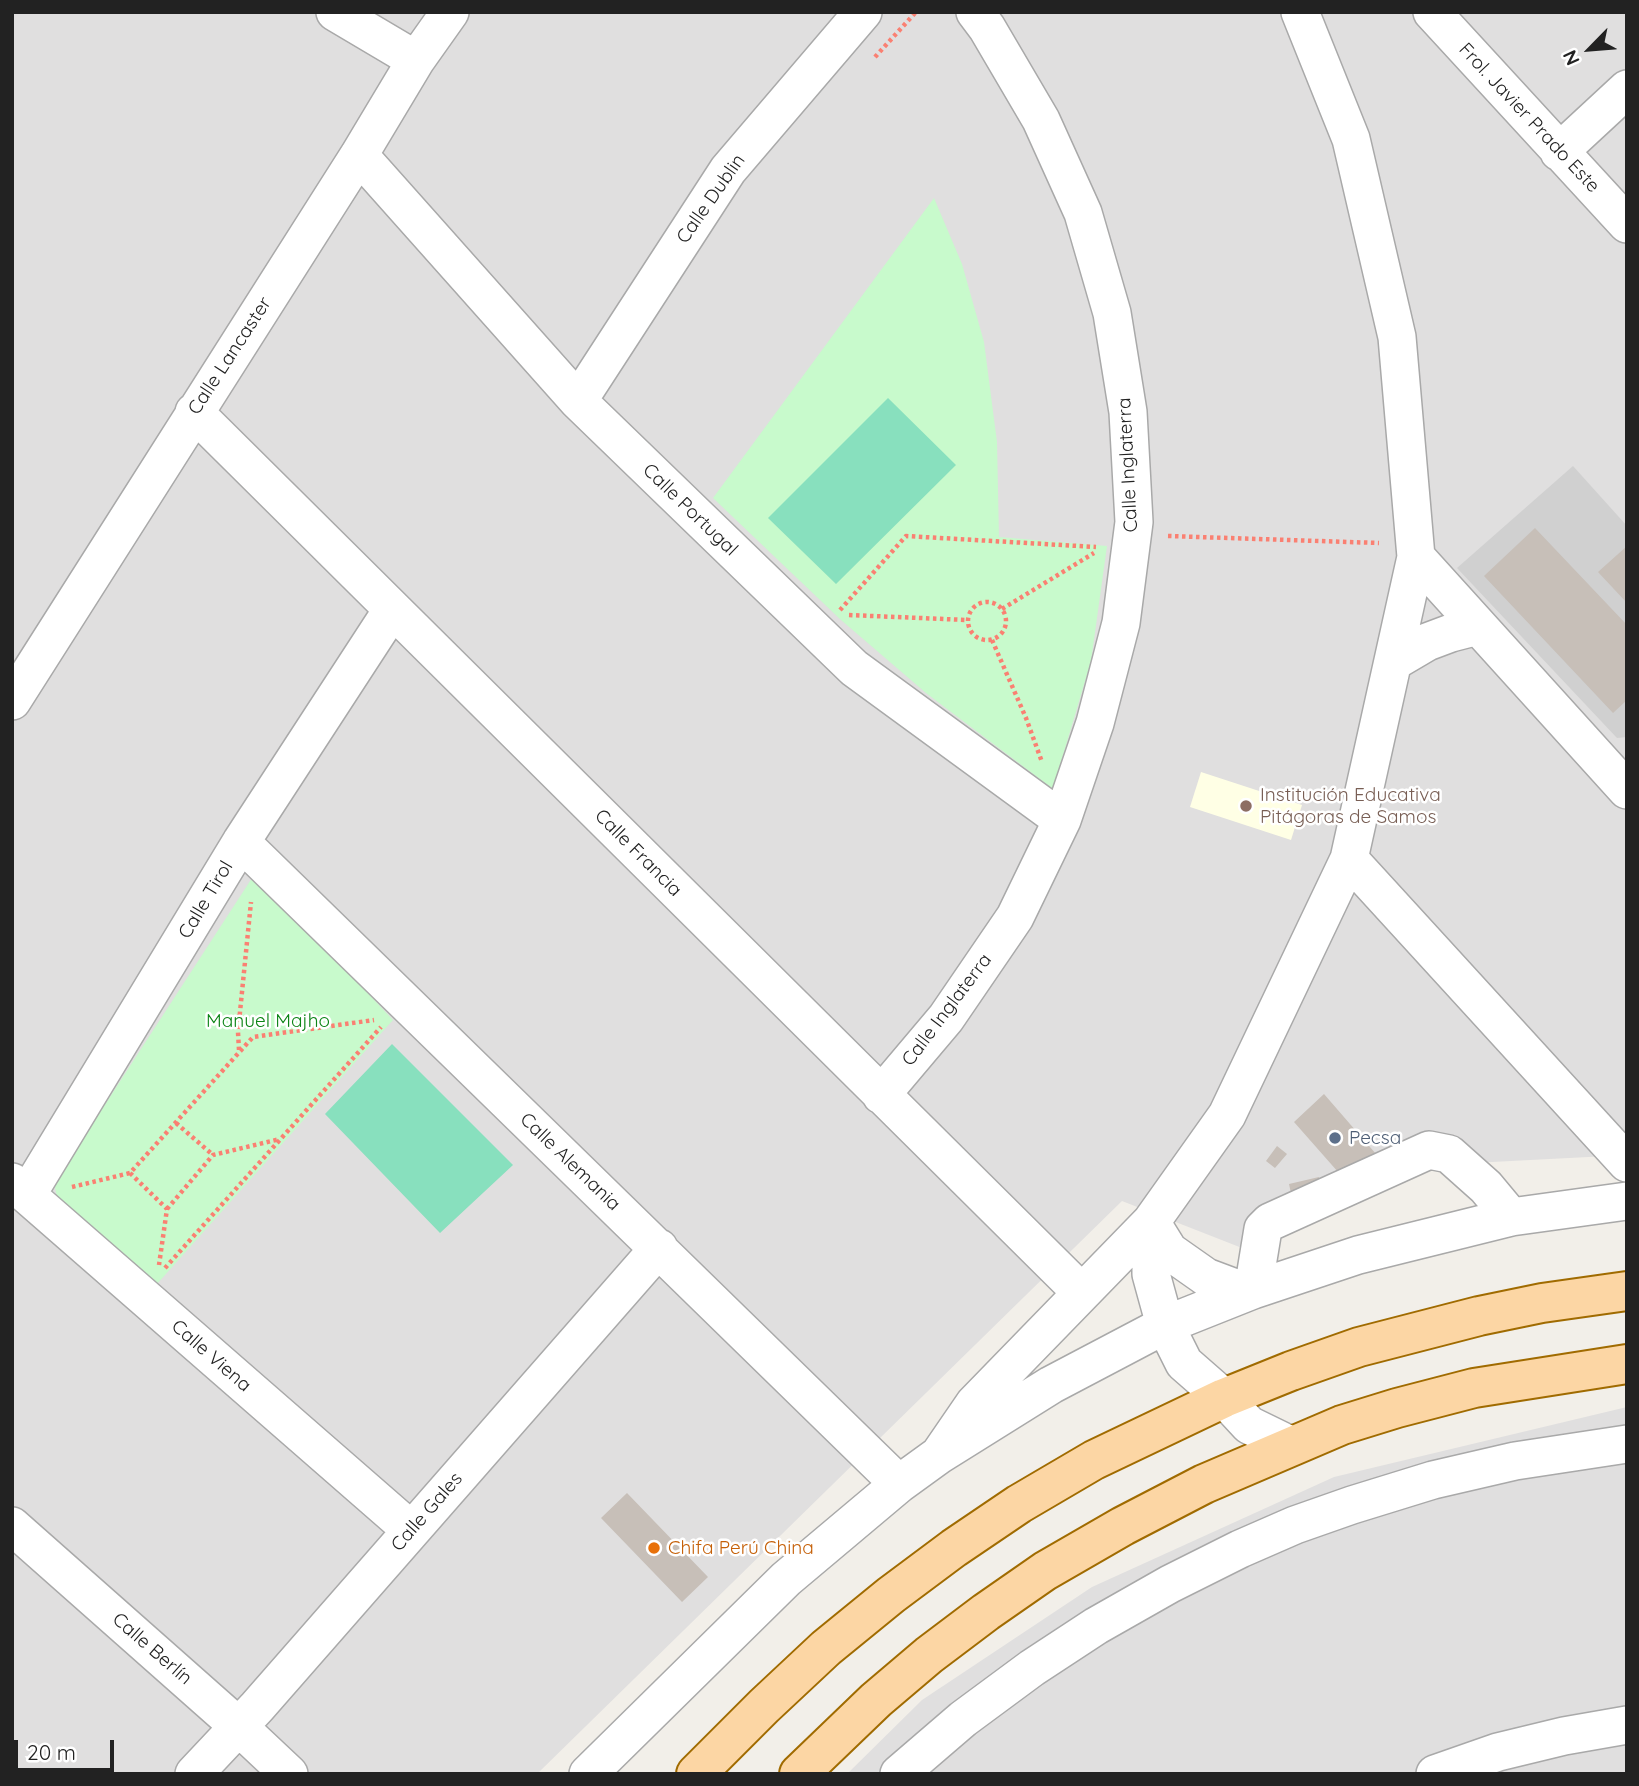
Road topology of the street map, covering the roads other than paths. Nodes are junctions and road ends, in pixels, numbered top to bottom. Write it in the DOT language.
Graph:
graph roads {
  1 [pos="335,12"];
  2 [pos="450,12"];
  3 [pos="863,12"];
  4 [pos="975,12"];
  5 [pos="1432,12"];
  6 [pos="1301,13"];
  7 [pos="416,60"];
  8 [pos="1627,89"];
  9 [pos="1559,152"];
  10 [pos="359,155"];
  11 [pos="1627,224"];
  12 [pos="578,401"];
  13 [pos="194,412"];
  14 [pos="1416,551"];
  15 [pos="393,610"];
  16 [pos="1478,626"];
  17 [pos="1393,662"];
  18 [pos="12,701"];
  19 [pos="1627,790"];
  20 [pos="1062,820"];
  21 [pos="241,842"];
  22 [pos="1349,859"];
  23 [pos="881,1095"];
  24 [pos="1627,1163"];
  25 [pos="20,1189"];
  26 [pos="1627,1201"];
  27 [pos="1511,1217"];
  28 [pos="1151,1222"];
  29 [pos="659,1248"];
  30 [pos="1250,1291"];
  31 [pos="1627,1291"];
  32 [pos="1082,1293"];
  33 [pos="1165,1325"];
  34 [pos="1627,1364"];
  35 [pos="1224,1398"];
  36 [pos="1627,1444"];
  37 [pos="1290,1445"];
  38 [pos="939,1455"];
  39 [pos="899,1483"];
  40 [pos="12,1526"];
  41 [pos="411,1530"];
  42 [pos="1627,1725"];
  43 [pos="238,1726"];
  44 [pos="194,1774"];
  45 [pos="289,1774"];
  46 [pos="588,1774"];
  47 [pos="696,1774"];
  48 [pos="799,1774"];
  49 [pos="899,1774"];
  50 [pos="1435,1774"];
  1 -- 7 [label="street"];
  2 -- 7 [label="street, Calle Lancaster"];
  3 -- 12 [label="street, Calle Dublin"];
  4 -- 20 [label="street, Calle Inglaterra"];
  5 -- 9 [label="street, Frol. Javier Prado Este"];
  6 -- 14 [label="street"];
  7 -- 10 [label="street, Calle Lancaster"];
  8 -- 9 [label="street"];
  9 -- 11 [label="street, Frol. Javier Prado Este"];
  10 -- 12 [label="street, Calle Portugal"];
  10 -- 13 [label="street, Calle Lancaster"];
  12 -- 20 [label="street, Calle Portugal"];
  13 -- 15 [label="street, Calle Francia"];
  13 -- 18 [label="street, Calle Lancaster"];
  14 -- 16 [label="street"];
  14 -- 17 [label="street"];
  15 -- 21 [label="street, Calle Tirol"];
  15 -- 23 [label="street, Calle Francia"];
  16 -- 17 [label="street"];
  16 -- 19 [label="street"];
  17 -- 22 [label="street"];
  20 -- 23 [label="street, Calle Inglaterra"];
  21 -- 25 [label="street, Calle Tirol"];
  21 -- 29 [label="street, Calle Alemania"];
  22 -- 24 [label="street"];
  22 -- 28 [label="street"];
  23 -- 32 [label="street, Calle Francia"];
  25 -- 41 [label="street, Calle Viena"];
  26 -- 27 [label="street"];
  27 -- 30 [label="street"];
  27 -- 30 [label="street"];
  28 -- 30 [label="street"];
  28 -- 32 [label="street"];
  28 -- 33 [label="street"];
  29 -- 39 [label="street, Calle Alemania"];
  29 -- 41 [label="street, Calle Gales"];
  30 -- 33 [label="street"];
  31 -- 35 [label="main road"];
  32 -- 38 [label="street"];
  33 -- 35 [label="street"];
  33 -- 38 [label="street"];
  34 -- 37 [label="main road"];
  35 -- 37 [label="street"];
  35 -- 47 [label="main road"];
  36 -- 49 [label="street"];
  37 -- 48 [label="main road"];
  38 -- 39 [label="street"];
  39 -- 46 [label="street"];
  40 -- 43 [label="street, Calle Berlín"];
  41 -- 43 [label="street, Calle Gales"];
  42 -- 50 [label="street"];
  43 -- 44 [label="street, Calle Gales"];
  43 -- 45 [label="street, Calle Berlín"];
}
